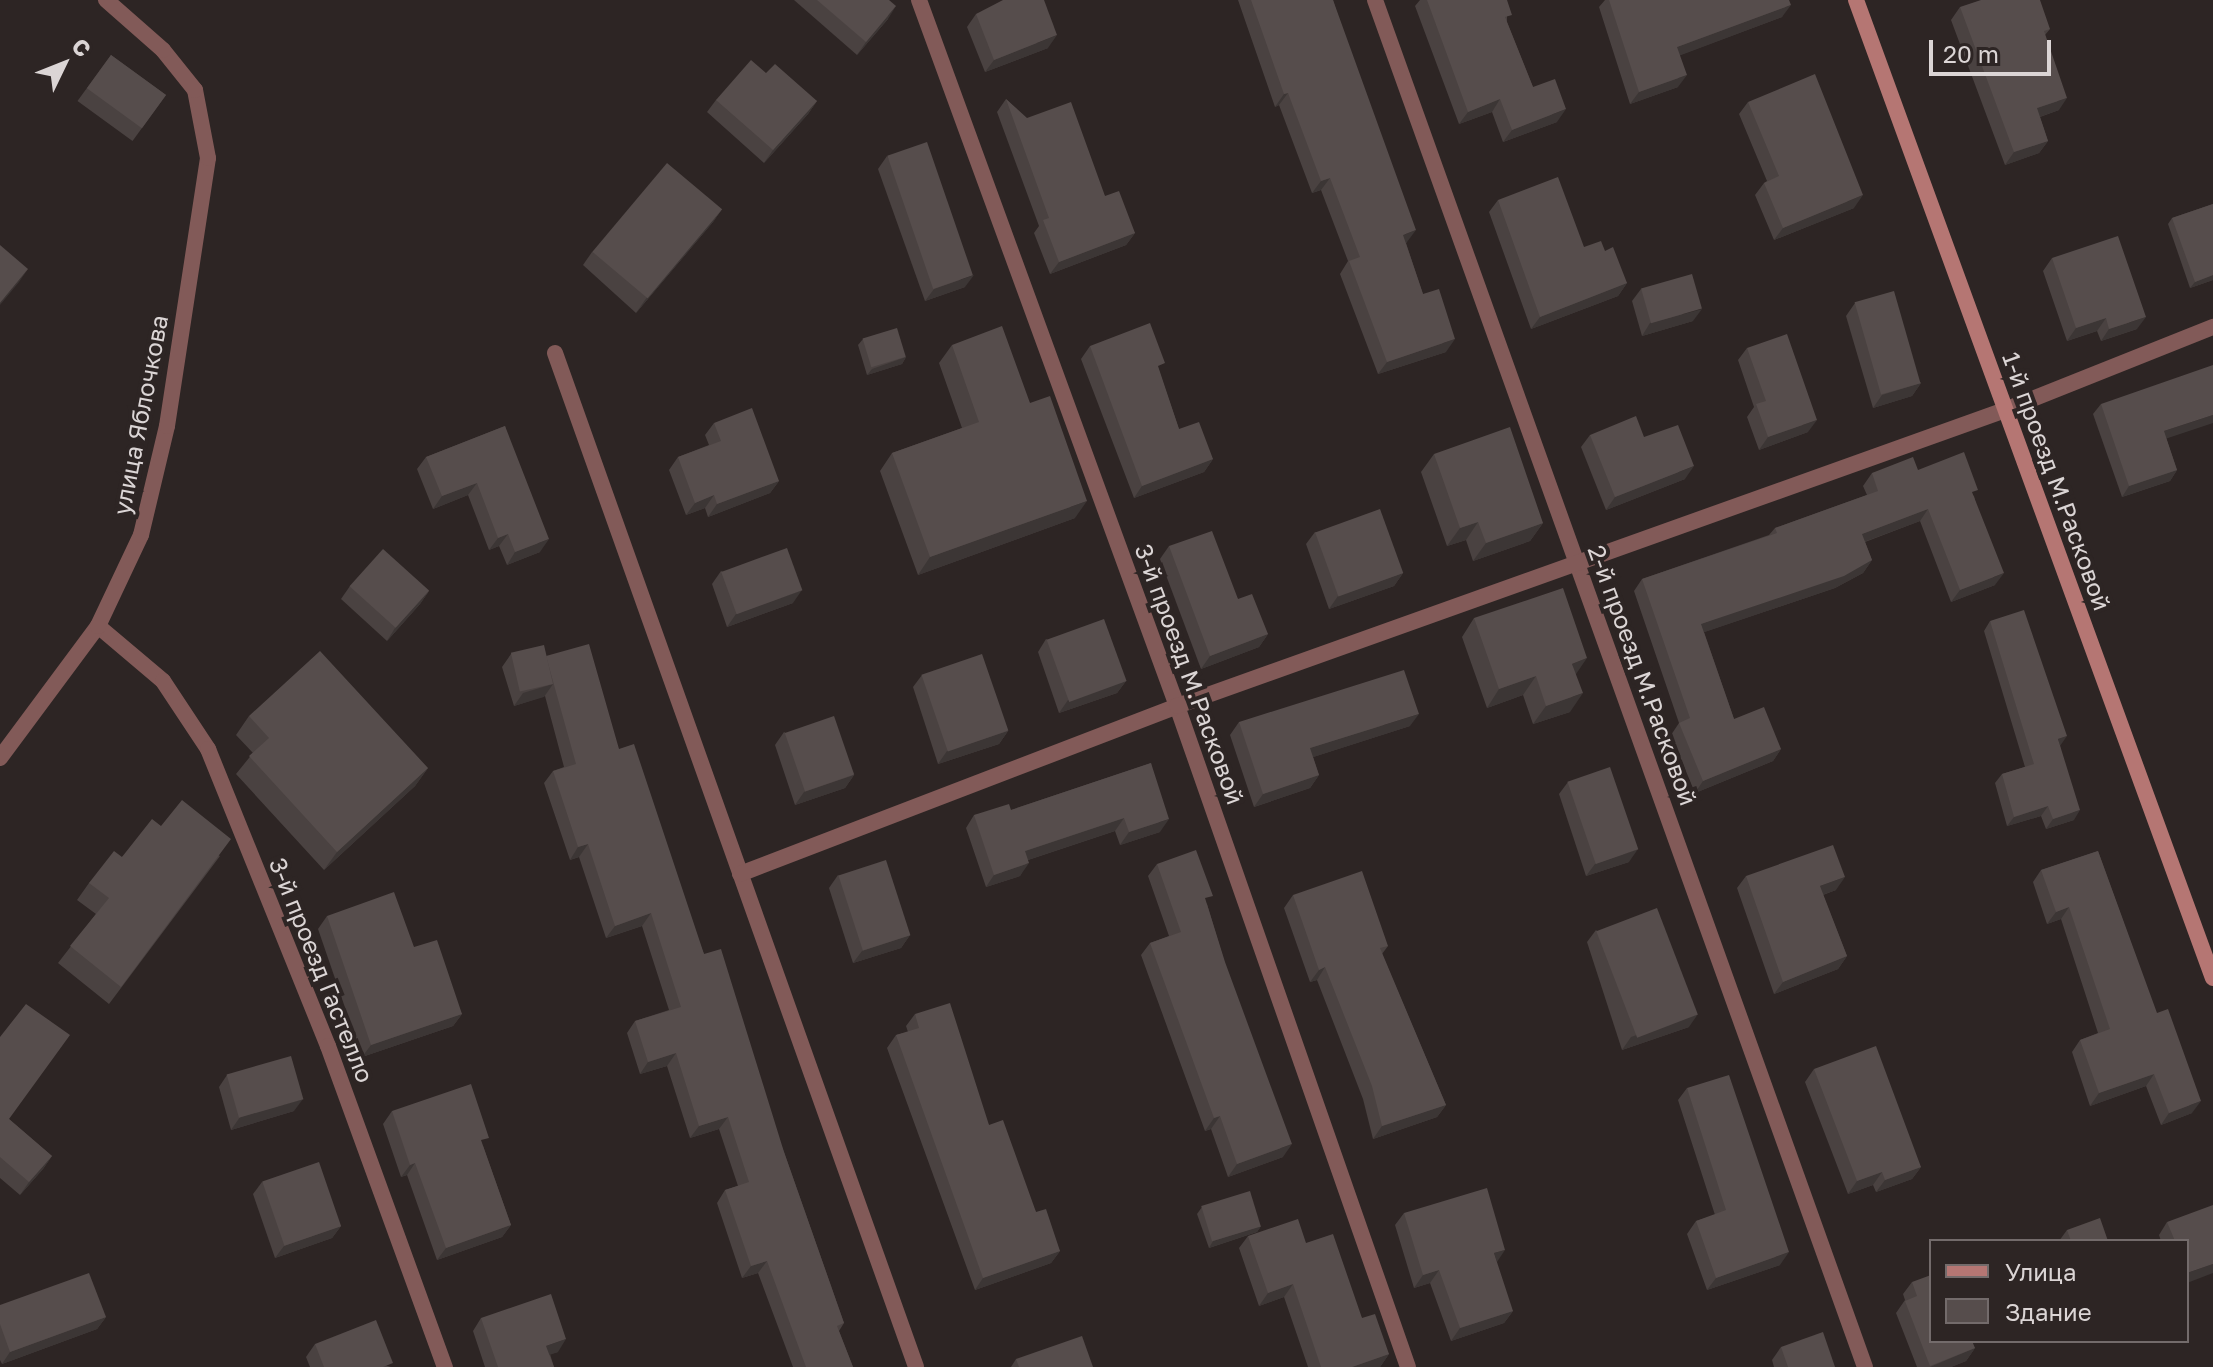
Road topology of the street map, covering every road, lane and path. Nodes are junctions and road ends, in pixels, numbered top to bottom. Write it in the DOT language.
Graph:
graph roads {
  1 [pos="106,0"];
  2 [pos="919,0"];
  3 [pos="1375,0"];
  4 [pos="1856,0"];
  5 [pos="2213,327"];
  6 [pos="555,353"];
  7 [pos="2005,410"];
  8 [pos="1577,563"];
  9 [pos="98,626"];
  10 [pos="1177,706"];
  11 [pos="0,758"];
  12 [pos="740,874"];
  13 [pos="2213,978"];
  14 [pos="445,1367"];
  15 [pos="916,1367"];
  16 [pos="1408,1367"];
  17 [pos="1865,1367"];
  1 -- 9 [label="street, улица Яблочкова"];
  2 -- 10 [label="street, 3-й проезд М.Расковой"];
  3 -- 8 [label="street, 2-й проезд М.Расковой"];
  4 -- 7 [label="street, 1-й проезд М.Расковой"];
  5 -- 7 [label="street"];
  6 -- 12 [label="street"];
  7 -- 8 [label="street"];
  7 -- 13 [label="street, 1-й проезд М.Расковой"];
  8 -- 10 [label="street"];
  8 -- 17 [label="street, 2-й проезд М.Расковой"];
  9 -- 11 [label="street, улица Яблочкова"];
  9 -- 14 [label="street, 3-й проезд Гастелло"];
  10 -- 12 [label="street"];
  10 -- 16 [label="street, 3-й проезд М.Расковой"];
  12 -- 15 [label="street"];
}
